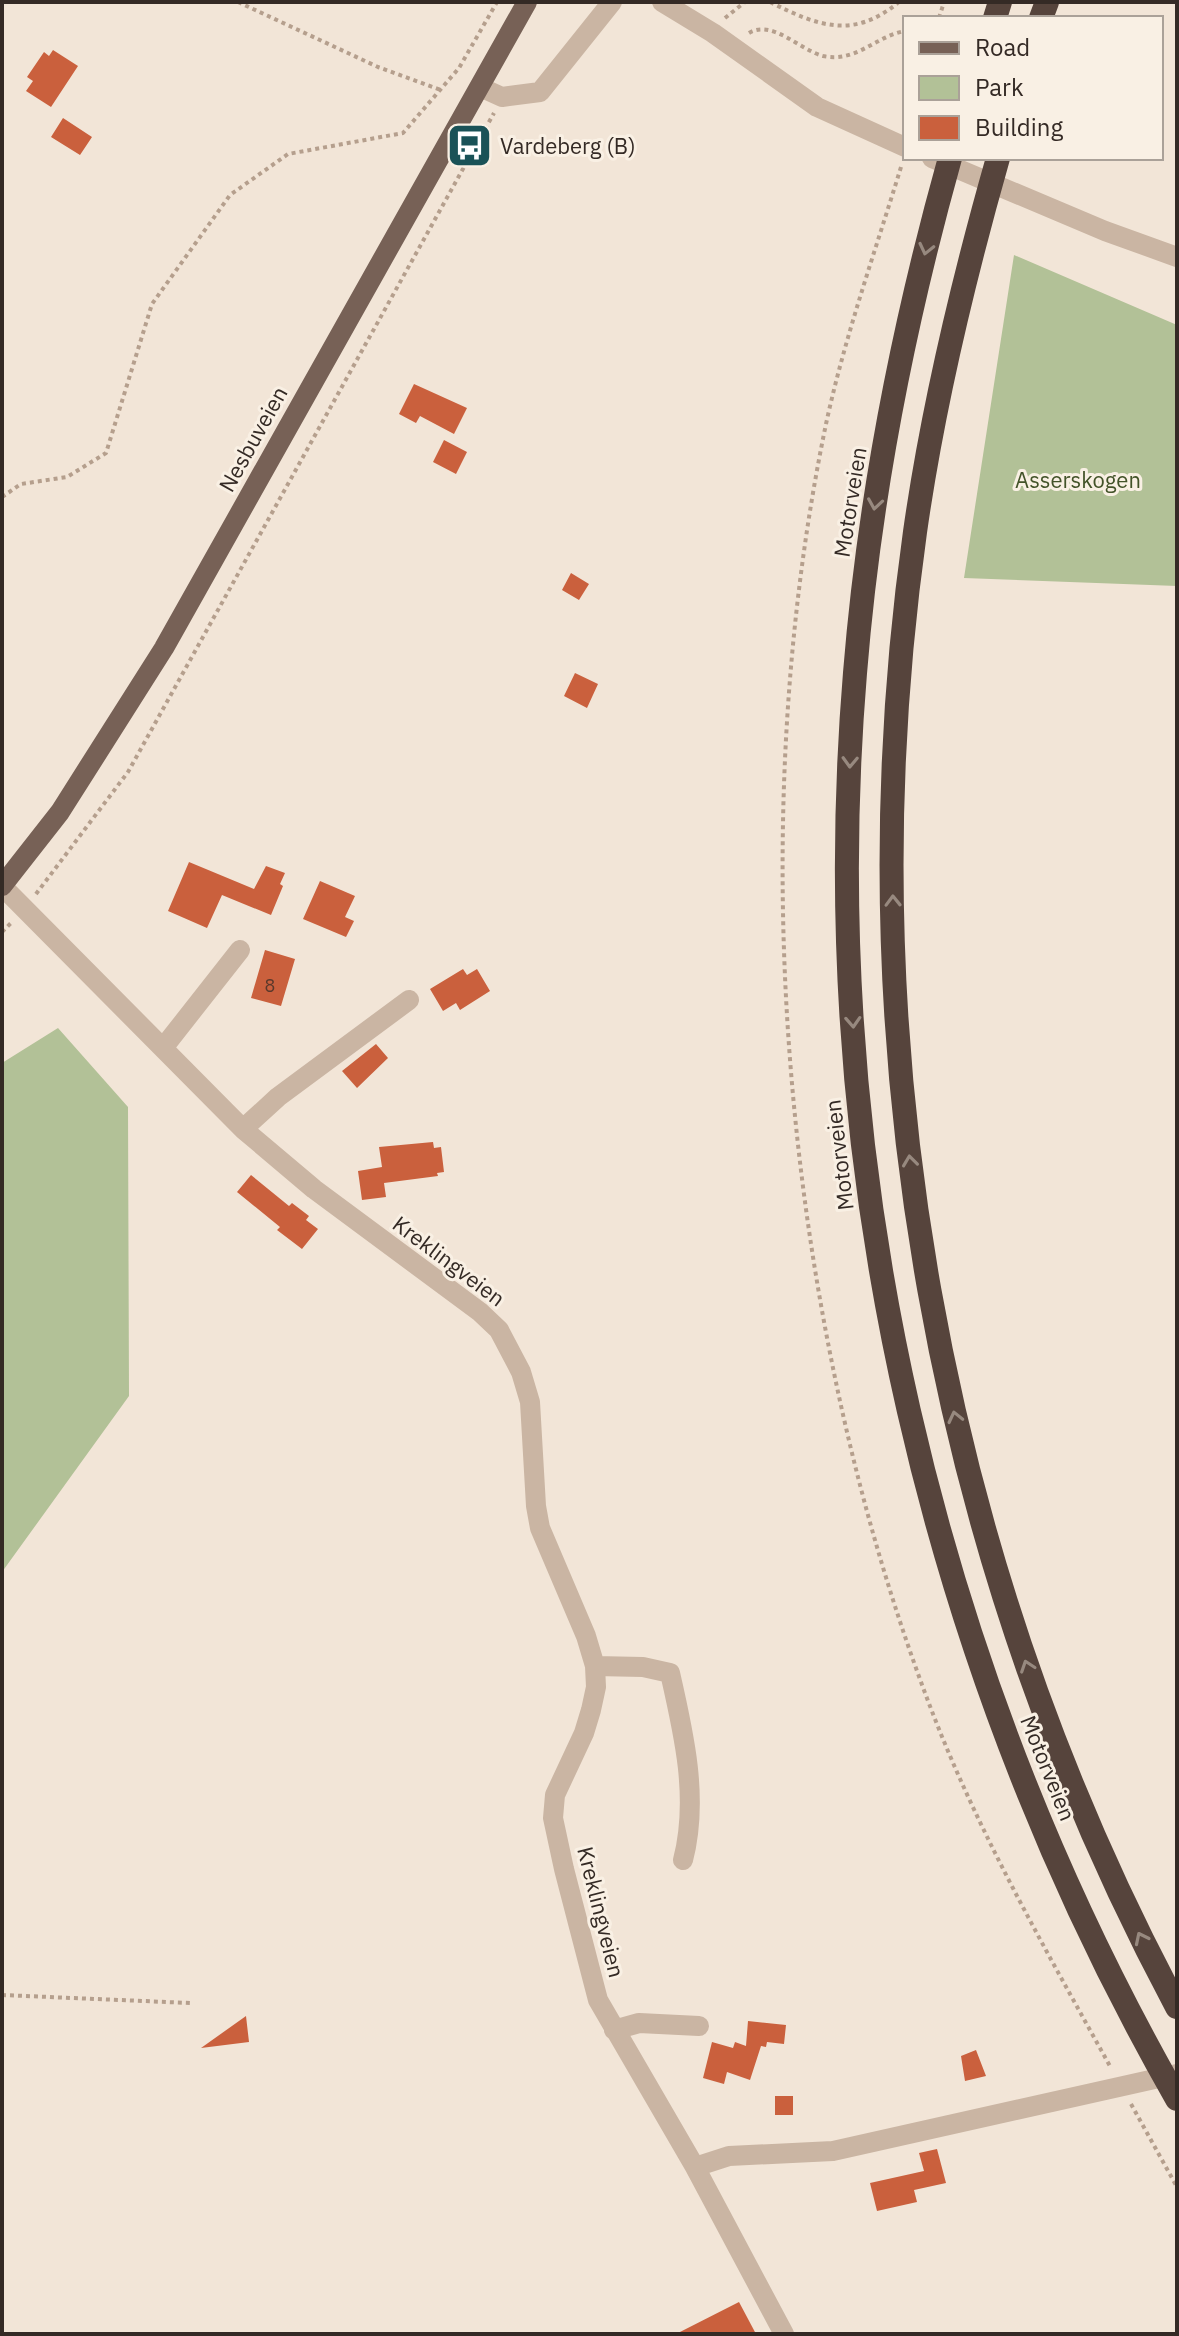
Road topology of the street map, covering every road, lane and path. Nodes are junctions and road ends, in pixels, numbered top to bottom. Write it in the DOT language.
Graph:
graph roads {
  1 [pos="238,2"];
  2 [pos="497,2"];
  3 [pos="527,2"];
  4 [pos="612,2"];
  5 [pos="662,2"];
  6 [pos="745,2"];
  7 [pos="770,2"];
  8 [pos="899,2"];
  9 [pos="903,32"];
  10 [pos="713,33"];
  11 [pos="736,50"];
  12 [pos="480,87"];
  13 [pos="441,90"];
  14 [pos="502,97"];
  15 [pos="898,144"];
  16 [pos="937,160"];
  17 [pos="950,160"];
  18 [pos="997,160"];
  19 [pos="1177,257"];
  20 [pos="2,497"];
  21 [pos="2,886"];
  22 [pos="25,908"];
  23 [pos="2,932"];
  24 [pos="240,950"];
  25 [pos="409,1000"];
  26 [pos="163,1048"];
  27 [pos="243,1129"];
  28 [pos="595,1666"];
  29 [pos="683,1860"];
  30 [pos="2,1995"];
  31 [pos="190,2003"];
  32 [pos="1177,2007"];
  33 [pos="699,2026"];
  34 [pos="614,2030"];
  35 [pos="1177,2074"];
  36 [pos="1177,2099"];
  37 [pos="695,2167"];
  38 [pos="784,2334"];
  1 -- 13 [label="path"];
  2 -- 13 [label="path"];
  3 -- 12 [label="main road, Nesbuveien"];
  4 -- 14 [label="street"];
  5 -- 10 [label="street"];
  6 -- 10 [label="path"];
  7 -- 8 [label="path"];
  9 -- 11 [label="path"];
  10 -- 11 [label="street"];
  11 -- 15 [label="street"];
  12 -- 14 [label="street"];
  12 -- 21 [label="main road, Nesbuveien"];
  13 -- 20 [label="path"];
  14 -- 22 [label="path"];
  16 -- 19 [label="street"];
  17 -- 36 [label="highway, Motorveien, one-way"];
  32 -- 18 [label="highway, Motorveien, one-way"];
  21 -- 22 [label="street, Kreklingveien"];
  22 -- 23 [label="path"];
  22 -- 26 [label="street, Kreklingveien"];
  24 -- 26 [label="street"];
  25 -- 27 [label="street"];
  26 -- 27 [label="street, Kreklingveien"];
  27 -- 28 [label="street, Kreklingveien"];
  28 -- 29 [label="street"];
  28 -- 34 [label="street, Kreklingveien"];
  30 -- 31 [label="path"];
  33 -- 34 [label="street"];
  34 -- 37 [label="street, Kreklingveien"];
  35 -- 37 [label="street"];
  37 -- 38 [label="street, Kreklingveien"];
}
